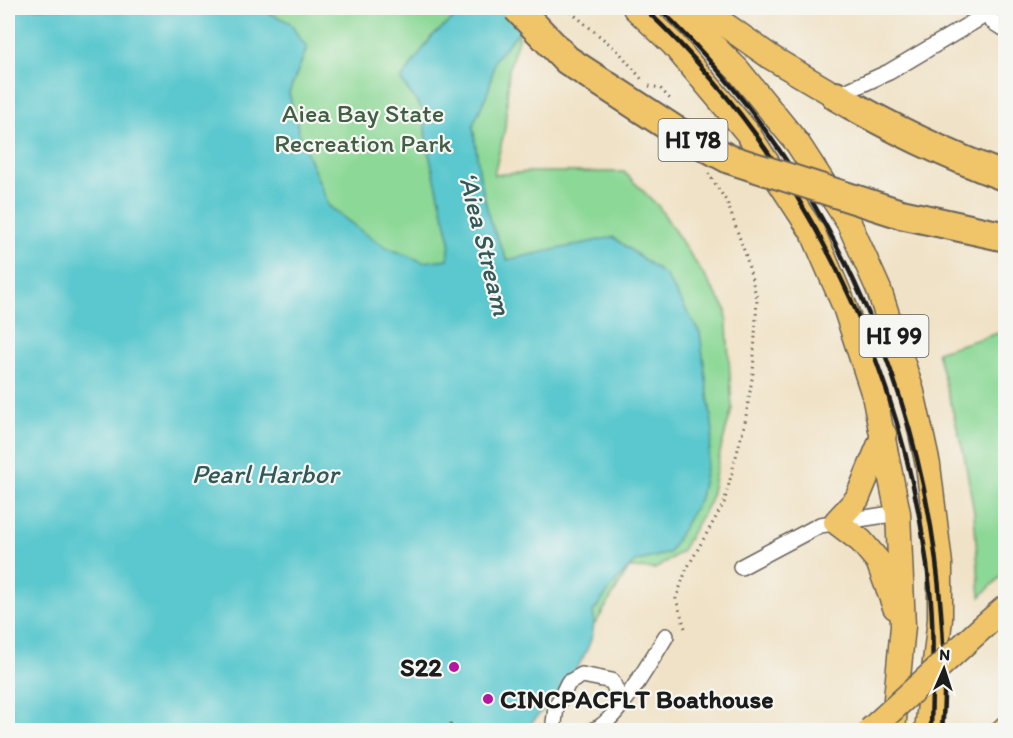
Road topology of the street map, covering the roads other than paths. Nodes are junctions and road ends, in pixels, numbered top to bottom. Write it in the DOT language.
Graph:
graph roads {
  1 [pos="517,8"];
  2 [pos="635,8"];
  3 [pos="675,8"];
  4 [pos="701,8"];
  5 [pos="987,10"];
  6 [pos="1005,29"];
  7 [pos="836,96"];
  8 [pos="1005,177"];
  9 [pos="1005,237"];
  10 [pos="884,434"];
  11 [pos="898,513"];
  12 [pos="836,522"];
  13 [pos="940,564"];
  14 [pos="741,567"];
  15 [pos="1005,607"];
  16 [pos="903,626"];
  17 [pos="666,636"];
  18 [pos="622,704"];
  19 [pos="553,730"];
  20 [pos="593,730"];
  21 [pos="870,730"];
  22 [pos="893,730"];
  23 [pos="927,730"];
  1 -- 9 [label="highway, HI 78, bridge"];
  2 -- 10 [label="main road, HI 99"];
  3 -- 13 [label="main road, HI 99"];
  4 -- 7 [label="main road"];
  5 -- 6 [label="street"];
  5 -- 7 [label="street"];
  7 -- 8 [label="highway"];
  10 -- 11 [label="main road, HI 99"];
  10 -- 12 [label="main road"];
  11 -- 12 [label="street"];
  11 -- 13 [label="main road"];
  11 -- 16 [label="main road, HI 99"];
  12 -- 14 [label="street"];
  12 -- 16 [label="main road"];
  13 -- 23 [label="main road, HI 99"];
  15 -- 21 [label="main road, bridge"];
  16 -- 22 [label="main road, HI 99"];
  17 -- 18 [label="street"];
  18 -- 19 [label="street"];
  18 -- 20 [label="street"];
}
